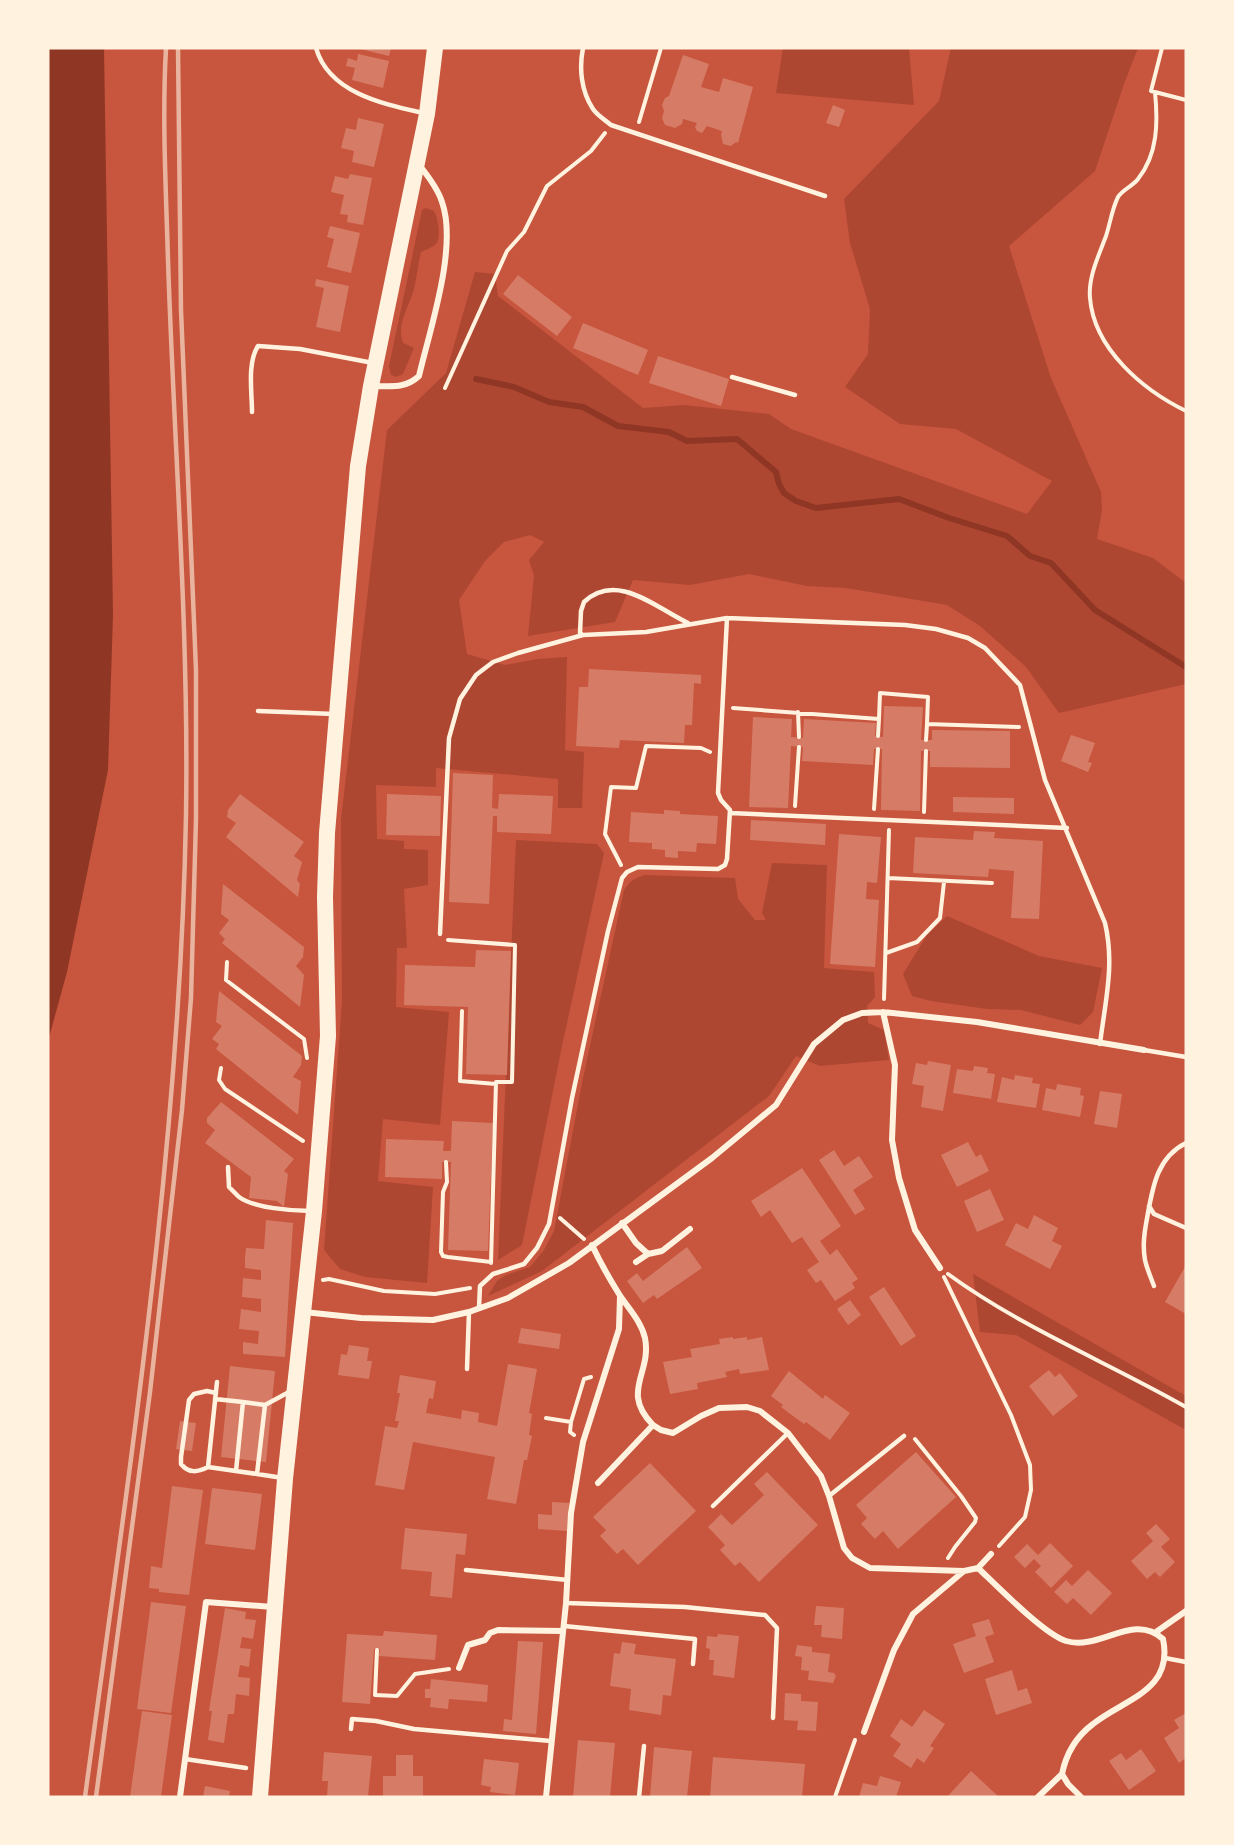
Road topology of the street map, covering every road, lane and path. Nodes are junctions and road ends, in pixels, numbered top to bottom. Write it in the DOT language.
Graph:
graph roads {
  1 [pos="316,48"];
  2 [pos="435,48"];
  3 [pos="583,48"];
  4 [pos="661,48"];
  5 [pos="1162,48"];
  6 [pos="1155,92"];
  7 [pos="1186,100"];
  8 [pos="427,114"];
  9 [pos="611,125"];
  10 [pos="636,132"];
  11 [pos="417,164"];
  12 [pos="825,196"];
  13 [pos="376,364"];
  14 [pos="732,377"];
  15 [pos="371,386"];
  16 [pos="445,388"];
  17 [pos="795,395"];
  18 [pos="1186,411"];
  19 [pos="252,412"];
  20 [pos="727,618"];
  21 [pos="688,623"];
  22 [pos="583,634"];
  23 [pos="723,708"];
  24 [pos="258,711"];
  25 [pos="798,712"];
  26 [pos="337,714"];
  27 [pos="879,719"];
  28 [pos="927,724"];
  29 [pos="1032,727"];
  30 [pos="878,736"];
  31 [pos="799,737"];
  32 [pos="926,740"];
  33 [pos="799,747"];
  34 [pos="701,748"];
  35 [pos="878,749"];
  36 [pos="926,751"];
  37 [pos="875,799"];
  38 [pos="730,813"];
  39 [pos="795,815"];
  40 [pos="924,817"];
  41 [pos="889,819"];
  42 [pos="1067,828"];
  43 [pos="625,874"];
  44 [pos="888,878"];
  45 [pos="944,882"];
  46 [pos="992,883"];
  47 [pos="440,934"];
  48 [pos="886,953"];
  49 [pos="227,962"];
  50 [pos="462,1011"];
  51 [pos="883,1012"];
  52 [pos="1100,1044"];
  53 [pos="1144,1050"];
  54 [pos="1186,1057"];
  55 [pos="307,1060"];
  56 [pos="221,1068"];
  57 [pos="496,1084"];
  58 [pos="305,1131"];
  59 [pos="1186,1143"];
  60 [pos="446,1162"];
  61 [pos="228,1167"];
  62 [pos="1149,1206"];
  63 [pos="551,1210"];
  64 [pos="314,1211"];
  65 [pos="622,1223"];
  66 [pos="1186,1228"];
  67 [pos="690,1229"];
  68 [pos="592,1245"];
  69 [pos="648,1254"];
  70 [pos="491,1262"];
  71 [pos="636,1262"];
  72 [pos="940,1268"];
  73 [pos="490,1277"];
  74 [pos="307,1284"];
  75 [pos="480,1286"];
  76 [pos="1154,1286"];
  77 [pos="620,1296"];
  78 [pos="479,1308"];
  79 [pos="304,1312"];
  80 [pos="469,1312"];
  81 [pos="467,1369"];
  82 [pos="217,1382"];
  83 [pos="295,1389"];
  84 [pos="215,1396"];
  85 [pos="243,1402"];
  86 [pos="265,1404"];
  87 [pos="1186,1407"];
  88 [pos="546,1418"];
  89 [pos="572,1422"];
  90 [pos="653,1425"];
  91 [pos="788,1433"];
  92 [pos="904,1436"];
  93 [pos="208,1467"];
  94 [pos="236,1471"];
  95 [pos="257,1474"];
  96 [pos="285,1479"];
  97 [pos="598,1483"];
  98 [pos="829,1496"];
  99 [pos="713,1506"];
  100 [pos="992,1554"];
  101 [pos="978,1568"];
  102 [pos="942,1569"];
  103 [pos="466,1570"];
  104 [pos="964,1571"];
  105 [pos="568,1580"];
  106 [pos="566,1603"];
  107 [pos="277,1607"];
  108 [pos="1186,1611"];
  109 [pos="564,1628"];
  110 [pos="1156,1632"];
  111 [pos="377,1650"];
  112 [pos="1165,1658"];
  113 [pos="1186,1662"];
  114 [pos="693,1664"];
  115 [pos="459,1668"];
  116 [pos="773,1718"];
  117 [pos="351,1729"];
  118 [pos="864,1732"];
  119 [pos="551,1741"];
  120 [pos="644,1746"];
  121 [pos="185,1760"];
  122 [pos="246,1768"];
  123 [pos="1062,1774"];
  124 [pos="180,1797"];
  125 [pos="260,1797"];
  126 [pos="546,1797"];
  127 [pos="639,1797"];
  128 [pos="836,1797"];
  129 [pos="1038,1797"];
  130 [pos="1081,1797"];
  1 -- 8 [label="lane"];
  2 -- 8 [label="highway"];
  3 -- 9 [label="lane"];
  4 -- 10 [label="path"];
  5 -- 6 [label="path"];
  6 -- 7 [label="path"];
  6 -- 18 [label="path"];
  8 -- 11 [label="highway"];
  9 -- 10 [label="lane"];
  9 -- 16 [label="path"];
  10 -- 12 [label="lane"];
  11 -- 13 [label="highway"];
  11 -- 15 [label="street"];
  13 -- 15 [label="highway"];
  13 -- 19 [label="lane"];
  14 -- 17 [label="lane"];
  15 -- 26 [label="highway"];
  20 -- 21 [label="lane"];
  20 -- 23 [label="lane"];
  20 -- 29 [label="lane"];
  21 -- 22 [label="lane"];
  21 -- 22 [label="lane"];
  22 -- 47 [label="lane"];
  23 -- 25 [label="path"];
  23 -- 38 [label="lane"];
  24 -- 26 [label="lane"];
  25 -- 27 [label="path"];
  25 -- 31 [label="path"];
  26 -- 64 [label="highway"];
  27 -- 28 [label="path"];
  27 -- 30 [label="path"];
  28 -- 29 [label="path"];
  28 -- 32 [label="path"];
  29 -- 42 [label="lane"];
  33 -- 39 [label="path"];
  34 -- 43 [label="path"];
  35 -- 37 [label="path"];
  36 -- 40 [label="path"];
  38 -- 39 [label="lane"];
  38 -- 43 [label="lane"];
  39 -- 41 [label="lane"];
  41 -- 42 [label="lane"];
  41 -- 44 [label="path"];
  42 -- 52 [label="lane"];
  43 -- 63 [label="lane"];
  44 -- 45 [label="path"];
  44 -- 48 [label="path"];
  45 -- 46 [label="path"];
  45 -- 48 [label="path"];
  47 -- 57 [label="path"];
  48 -- 51 [label="path"];
  49 -- 55 [label="path"];
  50 -- 57 [label="path"];
  51 -- 52 [label="street"];
  51 -- 65 [label="street"];
  51 -- 72 [label="street"];
  52 -- 53 [label="street"];
  53 -- 54 [label="lane"];
  56 -- 58 [label="path"];
  57 -- 70 [label="path"];
  59 -- 62 [label="lane"];
  60 -- 70 [label="path"];
  61 -- 64 [label="lane"];
  62 -- 66 [label="lane"];
  62 -- 76 [label="lane"];
  63 -- 68 [label="path"];
  63 -- 73 [label="lane"];
  64 -- 74 [label="highway"];
  65 -- 68 [label="street"];
  65 -- 69 [label="street"];
  67 -- 69 [label="street"];
  68 -- 77 [label="street"];
  68 -- 78 [label="street"];
  69 -- 71 [label="street"];
  70 -- 73 [label="path"];
  72 -- 87 [label="path"];
  72 -- 100 [label="path"];
  73 -- 75 [label="lane"];
  74 -- 75 [label="path"];
  74 -- 79 [label="highway"];
  75 -- 78 [label="lane"];
  77 -- 90 [label="street"];
  77 -- 105 [label="street"];
  78 -- 80 [label="street"];
  79 -- 80 [label="street"];
  79 -- 83 [label="highway"];
  80 -- 81 [label="lane"];
  82 -- 84 [label="lane"];
  83 -- 86 [label="lane"];
  83 -- 96 [label="highway"];
  84 -- 85 [label="lane"];
  84 -- 93 [label="lane"];
  84 -- 93 [label="lane"];
  85 -- 86 [label="lane"];
  85 -- 94 [label="lane"];
  86 -- 95 [label="lane"];
  88 -- 89 [label="path"];
  90 -- 91 [label="street"];
  90 -- 97 [label="street"];
  91 -- 98 [label="street"];
  91 -- 99 [label="lane"];
  92 -- 98 [label="lane"];
  92 -- 102 [label="path"];
  93 -- 94 [label="lane"];
  94 -- 95 [label="lane"];
  95 -- 96 [label="lane"];
  96 -- 107 [label="highway"];
  98 -- 102 [label="street"];
  100 -- 101 [label="street"];
  101 -- 104 [label="street"];
  101 -- 110 [label="street"];
  102 -- 104 [label="street"];
  103 -- 105 [label="lane"];
  104 -- 118 [label="street"];
  105 -- 106 [label="street"];
  106 -- 109 [label="street"];
  106 -- 116 [label="lane"];
  107 -- 121 [label="street"];
  107 -- 125 [label="highway"];
  108 -- 110 [label="street"];
  109 -- 114 [label="lane"];
  109 -- 115 [label="street"];
  109 -- 119 [label="street"];
  110 -- 112 [label="street"];
  111 -- 115 [label="path"];
  112 -- 113 [label="lane"];
  112 -- 123 [label="street"];
  117 -- 119 [label="lane"];
  118 -- 128 [label="path"];
  119 -- 126 [label="street"];
  120 -- 127 [label="lane"];
  121 -- 122 [label="lane"];
  121 -- 124 [label="street"];
  123 -- 129 [label="street"];
  123 -- 130 [label="street"];
}
